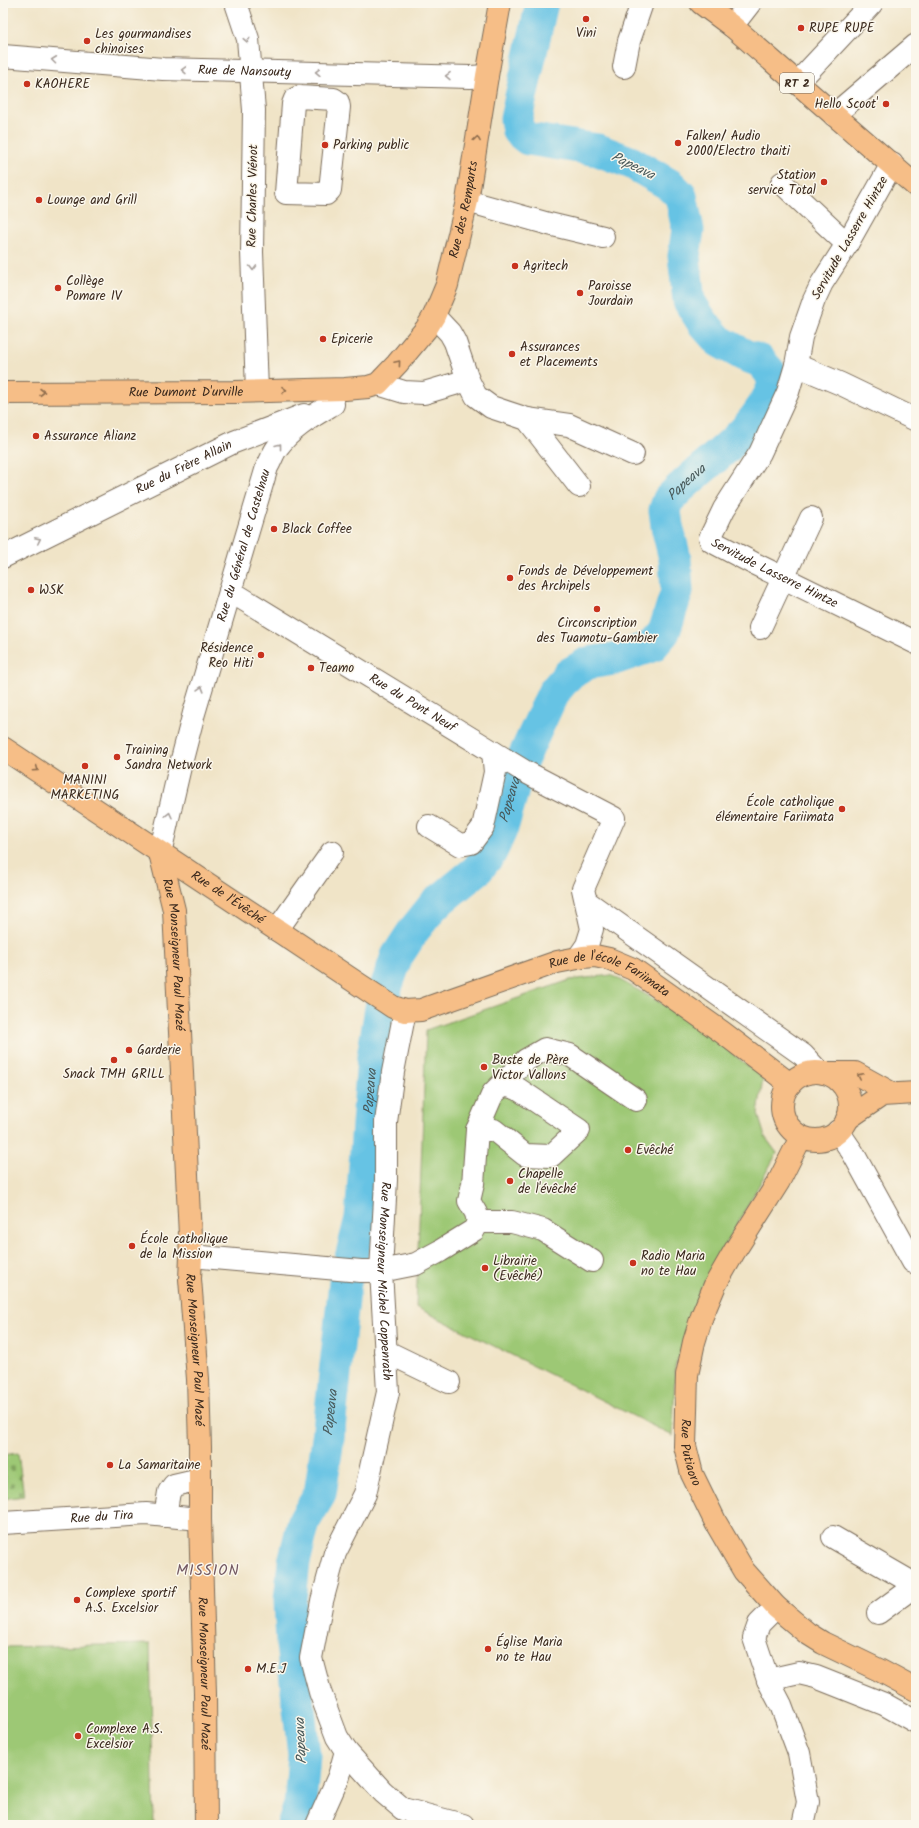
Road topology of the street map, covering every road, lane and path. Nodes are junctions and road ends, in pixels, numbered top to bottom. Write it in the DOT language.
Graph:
graph roads {
  1 [pos="236,3"];
  2 [pos="497,3"];
  3 [pos="500,3"];
  4 [pos="642,3"];
  5 [pos="701,3"];
  6 [pos="750,3"];
  7 [pos="872,3"];
  8 [pos="732,26"];
  9 [pos="495,31"];
  10 [pos="916,45"];
  11 [pos="3,56"];
  12 [pos="624,67"];
  13 [pos="251,71"];
  14 [pos="486,76"];
  15 [pos="797,83"];
  16 [pos="834,115"];
  17 [pos="892,164"];
  18 [pos="782,183"];
  19 [pos="916,186"];
  20 [pos="254,191"];
  21 [pos="286,193"];
  22 [pos="467,201"];
  23 [pos="603,237"];
  24 [pos="847,244"];
  25 [pos="434,316"];
  26 [pos="796,365"];
  27 [pos="468,380"];
  28 [pos="373,386"];
  29 [pos="257,391"];
  30 [pos="3,393"];
  31 [pos="333,404"];
  32 [pos="527,419"];
  33 [pos="916,420"];
  34 [pos="632,454"];
  35 [pos="579,486"];
  36 [pos="811,518"];
  37 [pos="3,557"];
  38 [pos="784,579"];
  39 [pos="230,591"];
  40 [pos="760,628"];
  41 [pos="916,643"];
  42 [pos="3,748"];
  43 [pos="499,756"];
  44 [pos="429,826"];
  45 [pos="332,852"];
  46 [pos="160,853"];
  47 [pos="587,902"];
  48 [pos="277,930"];
  49 [pos="578,958"];
  50 [pos="399,1009"];
  51 [pos="821,1072"];
  52 [pos="790,1084"];
  53 [pos="493,1093"];
  54 [pos="916,1093"];
  55 [pos="893,1094"];
  56 [pos="636,1100"];
  57 [pos="843,1125"];
  58 [pos="477,1130"];
  59 [pos="801,1137"];
  60 [pos="478,1222"];
  61 [pos="191,1256"];
  62 [pos="592,1261"];
  63 [pos="913,1262"];
  64 [pos="371,1271"];
  65 [pos="385,1351"];
  66 [pos="449,1382"];
  67 [pos="200,1479"];
  68 [pos="165,1516"];
  69 [pos="200,1519"];
  70 [pos="3,1523"];
  71 [pos="833,1538"];
  72 [pos="916,1585"];
  73 [pos="776,1607"];
  74 [pos="878,1613"];
  75 [pos="768,1680"];
  76 [pos="916,1690"];
  77 [pos="916,1722"];
  78 [pos="346,1751"];
  79 [pos="206,1825"];
  80 [pos="317,1825"];
  81 [pos="463,1825"];
  82 [pos="803,1825"];
  1 -- 13 [label="street, Rue Charles Viénot, one-way"];
  2 -- 9 [label="main road"];
  3 -- 9 [label="main road, Rue des Remparts"];
  4 -- 12 [label="street"];
  5 -- 8 [label="main road, RT 2"];
  6 -- 8 [label="street"];
  7 -- 15 [label="street"];
  8 -- 15 [label="main road, RT 2"];
  9 -- 14 [label="main road, Rue des Remparts"];
  10 -- 16 [label="street"];
  13 -- 11 [label="street, Rue de Nansouty, one-way"];
  14 -- 13 [label="street, Rue de Nansouty, one-way"];
  13 -- 20 [label="street, Rue Charles Viénot"];
  22 -- 14 [label="main road, Rue des Remparts, one-way"];
  15 -- 16 [label="main road, RT 2"];
  16 -- 17 [label="main road, RT 2"];
  17 -- 19 [label="main road, RT 2"];
  17 -- 24 [label="street, Servitude Lasserre Hintze"];
  18 -- 24 [label="street"];
  20 -- 21 [label="street"];
  20 -- 29 [label="street, Rue Charles Viénot, one-way"];
  22 -- 23 [label="street"];
  22 -- 25 [label="main road, Rue des Remparts"];
  24 -- 26 [label="street, Servitude Lasserre Hintze"];
  25 -- 27 [label="street"];
  28 -- 25 [label="main road, Rue des Remparts, one-way"];
  26 -- 33 [label="street"];
  26 -- 38 [label="street, Servitude Lasserre Hintze"];
  27 -- 28 [label="street"];
  27 -- 32 [label="street"];
  29 -- 28 [label="main road, Rue Dumont D'urville, one-way"];
  28 -- 31 [label="street, Rue du Frère Allain"];
  30 -- 29 [label="main road, Rue Dumont D'urville, one-way"];
  37 -- 31 [label="street, Rue du Frère Allain, one-way"];
  39 -- 31 [label="street, Rue du Général de Castelnau, one-way"];
  32 -- 34 [label="street"];
  32 -- 35 [label="street"];
  36 -- 38 [label="street"];
  38 -- 40 [label="street"];
  38 -- 41 [label="street, Servitude Lasserre Hintze"];
  39 -- 43 [label="street, Rue du Pont Neuf"];
  46 -- 39 [label="street, Rue du Général de Castelnau, one-way"];
  42 -- 46 [label="main road, Rue de l'Évêché, one-way"];
  43 -- 44 [label="street"];
  43 -- 47 [label="street, Rue du Pont Neuf"];
  45 -- 48 [label="street"];
  46 -- 48 [label="main road, Rue de l'Évêché"];
  46 -- 61 [label="main road, Rue Monseigneur Paul Mazé"];
  47 -- 49 [label="street, Rue du Pont Neuf"];
  47 -- 51 [label="street"];
  48 -- 50 [label="main road, Rue de l'Évêché"];
  49 -- 50 [label="main road, Rue de l'école Fariimata"];
  49 -- 52 [label="main road, Rue de l'école Fariimata"];
  50 -- 64 [label="street, Rue Monseigneur Michel Coppenrath"];
  51 -- 52 [label="main road"];
  55 -- 51 [label="main road, one-way"];
  51 -- 57 [label="main road"];
  52 -- 59 [label="main road"];
  53 -- 56 [label="street"];
  53 -- 58 [label="street"];
  53 -- 58 [label="street"];
  54 -- 55 [label="main road"];
  55 -- 57 [label="main road"];
  57 -- 59 [label="main road"];
  57 -- 63 [label="street"];
  58 -- 60 [label="street"];
  59 -- 73 [label="main road, Rue Putiaoro"];
  60 -- 62 [label="street"];
  60 -- 64 [label="street"];
  61 -- 64 [label="street"];
  61 -- 67 [label="main road, Rue Monseigneur Paul Mazé"];
  64 -- 65 [label="street, Rue Monseigneur Michel Coppenrath"];
  65 -- 66 [label="street"];
  65 -- 78 [label="street, Rue Monseigneur Michel Coppenrath"];
  67 -- 68 [label="street"];
  67 -- 69 [label="main road, Rue Monseigneur Paul Mazé"];
  68 -- 69 [label="street, Rue du Tira"];
  68 -- 70 [label="street, Rue du Tira"];
  69 -- 79 [label="main road, Rue Monseigneur Paul Mazé"];
  71 -- 72 [label="street"];
  72 -- 74 [label="street"];
  73 -- 75 [label="street"];
  73 -- 76 [label="main road, Rue Putiaoro"];
  75 -- 77 [label="street"];
  75 -- 82 [label="street"];
  78 -- 80 [label="street"];
  78 -- 81 [label="street, Rue Monseigneur Michel Coppenrath"];
}
